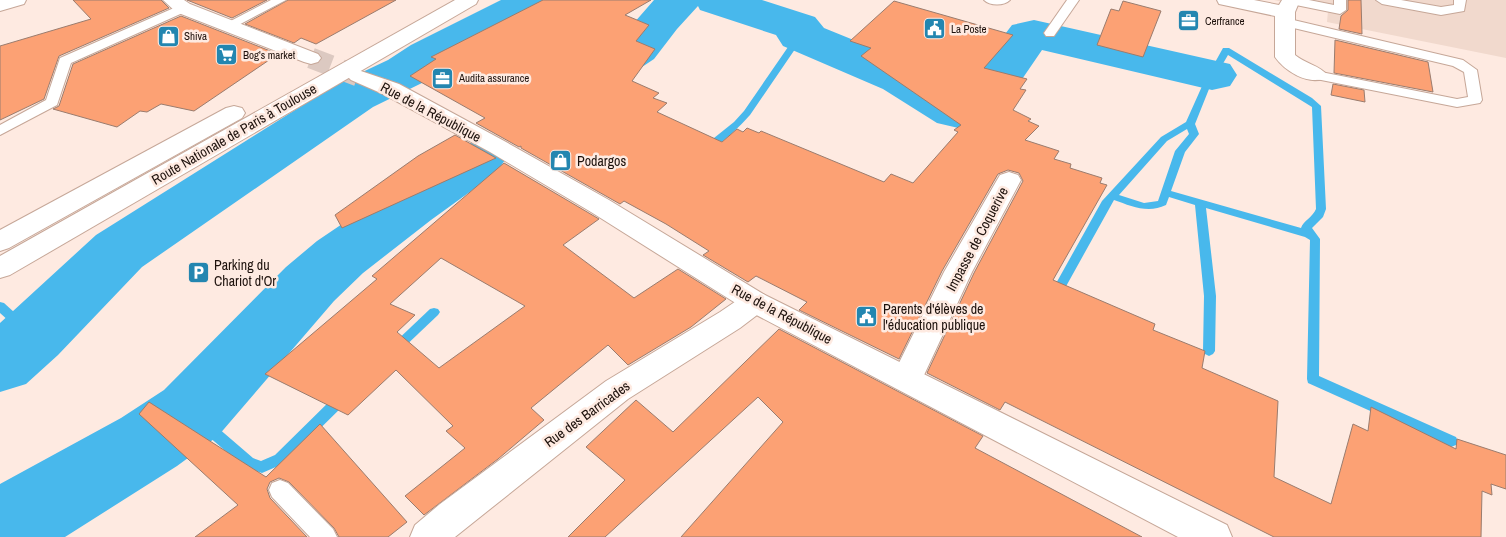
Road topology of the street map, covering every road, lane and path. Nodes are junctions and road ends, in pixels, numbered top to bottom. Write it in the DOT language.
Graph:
graph roads {
  1 [pos="17,0"];
  2 [pos="280,0"];
  3 [pos="990,0"];
  4 [pos="1004,0"];
  5 [pos="1073,0"];
  6 [pos="1226,0"];
  7 [pos="1382,0"];
  8 [pos="1460,0"];
  9 [pos="452,2"];
  10 [pos="178,4"];
  11 [pos="0,5"];
  12 [pos="1340,5"];
  13 [pos="1288,8"];
  14 [pos="227,26"];
  15 [pos="1050,33"];
  16 [pos="311,58"];
  17 [pos="1316,75"];
  18 [pos="363,77"];
  19 [pos="0,131"];
  20 [pos="1008,180"];
  21 [pos="0,242"];
  22 [pos="0,268"];
  23 [pos="755,302"];
  24 [pos="907,379"];
  25 [pos="280,490"];
  26 [pos="325,537"];
  27 [pos="428,537"];
  28 [pos="1214,537"];
  1 -- 11 [label="street"];
  2 -- 14 [label="lane"];
  3 -- 4 [label="lane"];
  5 -- 15 [label="lane"];
  6 -- 13 [label="street"];
  7 -- 8 [label="lane"];
  9 -- 21 [label="street, Route Nationale de Paris à Toulouse"];
  9 -- 22 [label="street, Route Nationale de Paris à Toulouse"];
  10 -- 14 [label="street"];
  10 -- 19 [label="lane"];
  12 -- 13 [label="lane"];
  13 -- 17 [label="street"];
  13 -- 17 [label="lane"];
  14 -- 16 [label="street"];
  18 -- 23 [label="street, Rue de la République"];
  20 -- 24 [label="street, Impasse de Coquerive"];
  23 -- 24 [label="street, Rue de la République"];
  23 -- 27 [label="street, Rue des Barricades"];
  24 -- 28 [label="street, Rue de la République"];
  25 -- 26 [label="lane"];
}
